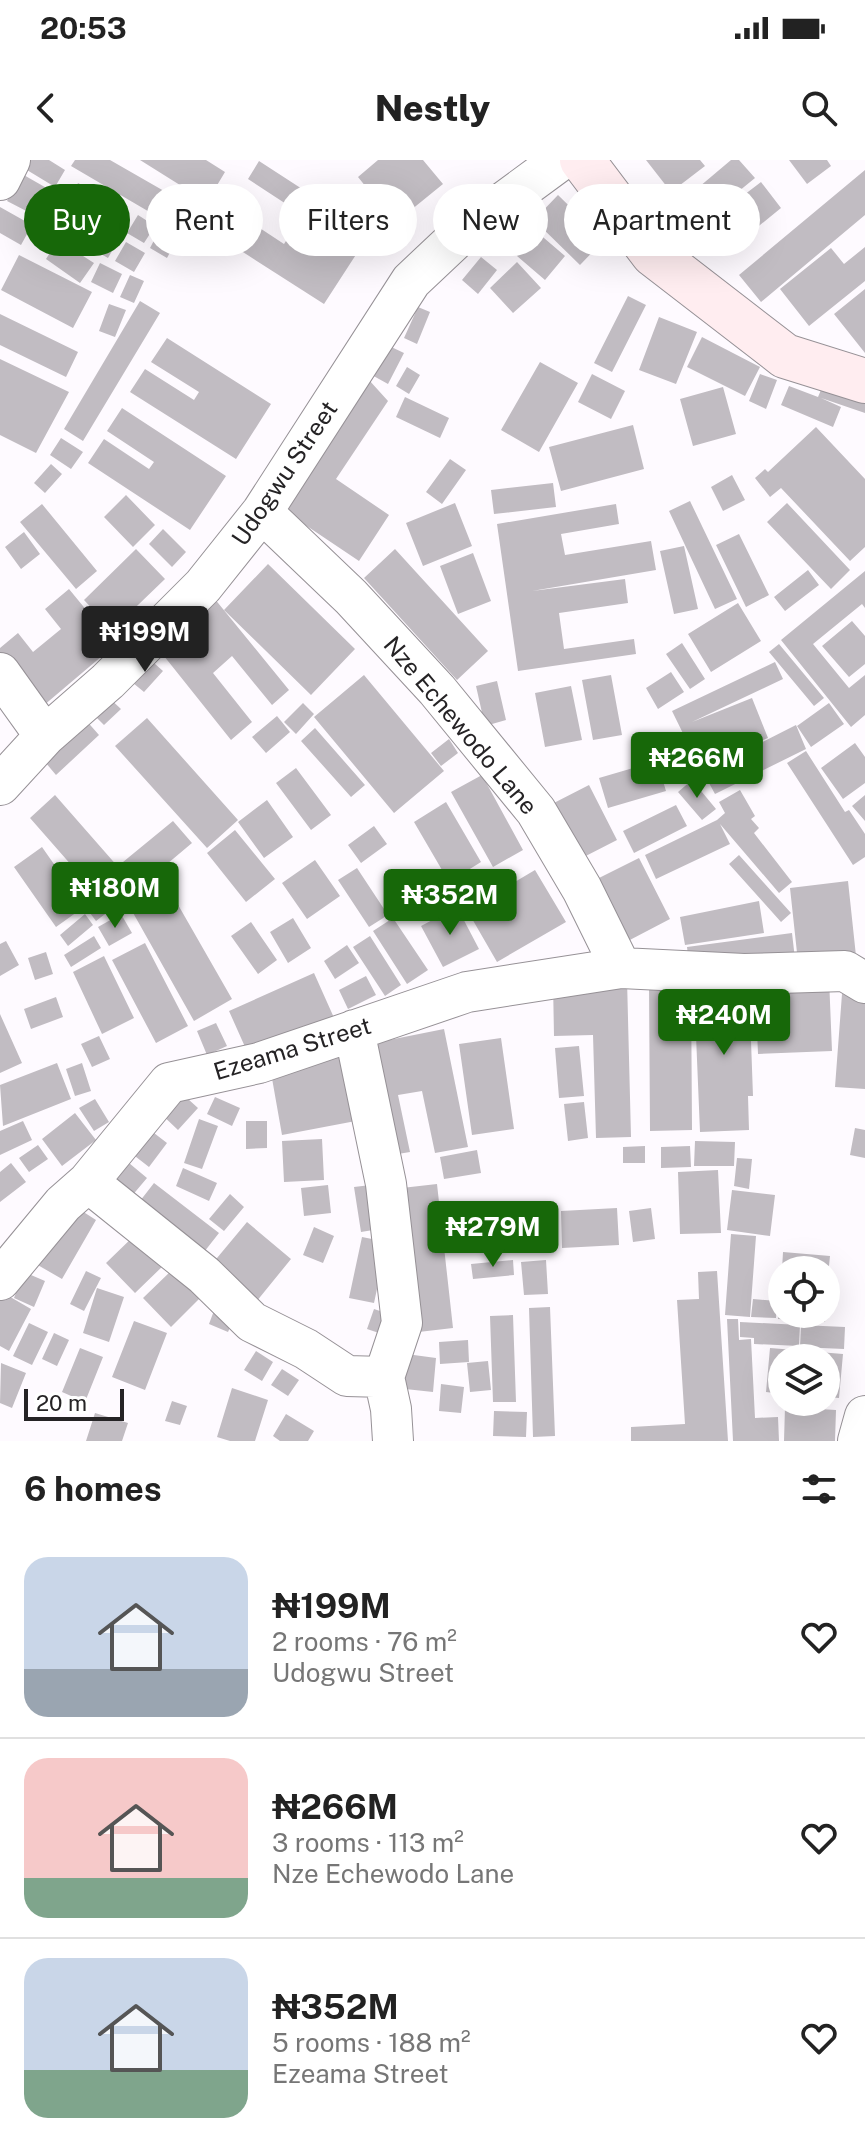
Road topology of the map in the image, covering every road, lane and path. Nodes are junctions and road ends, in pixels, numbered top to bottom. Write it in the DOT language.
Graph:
graph roads {
  1 [pos="10,160"];
  2 [pos="561,160"];
  3 [pos="582,160"];
  4 [pos="0,180"];
  5 [pos="865,381"];
  6 [pos="262,512"];
  7 [pos="0,673"];
  8 [pos="45,736"];
  9 [pos="0,785"];
  10 [pos="621,968"];
  11 [pos="865,983"];
  12 [pos="354,1030"];
  13 [pos="88,1182"];
  14 [pos="0,1280"];
  15 [pos="384,1377"];
  16 [pos="865,1416"];
  17 [pos="393,1441"];
  18 [pos="858,1441"];
  1 -- 4 [label="street"];
  2 -- 6 [label="street, Udogwu Street"];
  3 -- 5 [label="street"];
  6 -- 8 [label="street, Udogwu Street"];
  6 -- 10 [label="street, Nze Echewodo Lane"];
  7 -- 8 [label="street"];
  8 -- 9 [label="street, Udogwu Street"];
  10 -- 11 [label="street, Ezeama Street"];
  10 -- 12 [label="street, Ezeama Street"];
  12 -- 13 [label="street, Ezeama Street"];
  12 -- 15 [label="street"];
  13 -- 14 [label="street, Ezeama Street"];
  13 -- 15 [label="street"];
  15 -- 17 [label="street"];
  16 -- 18 [label="street"];
}
